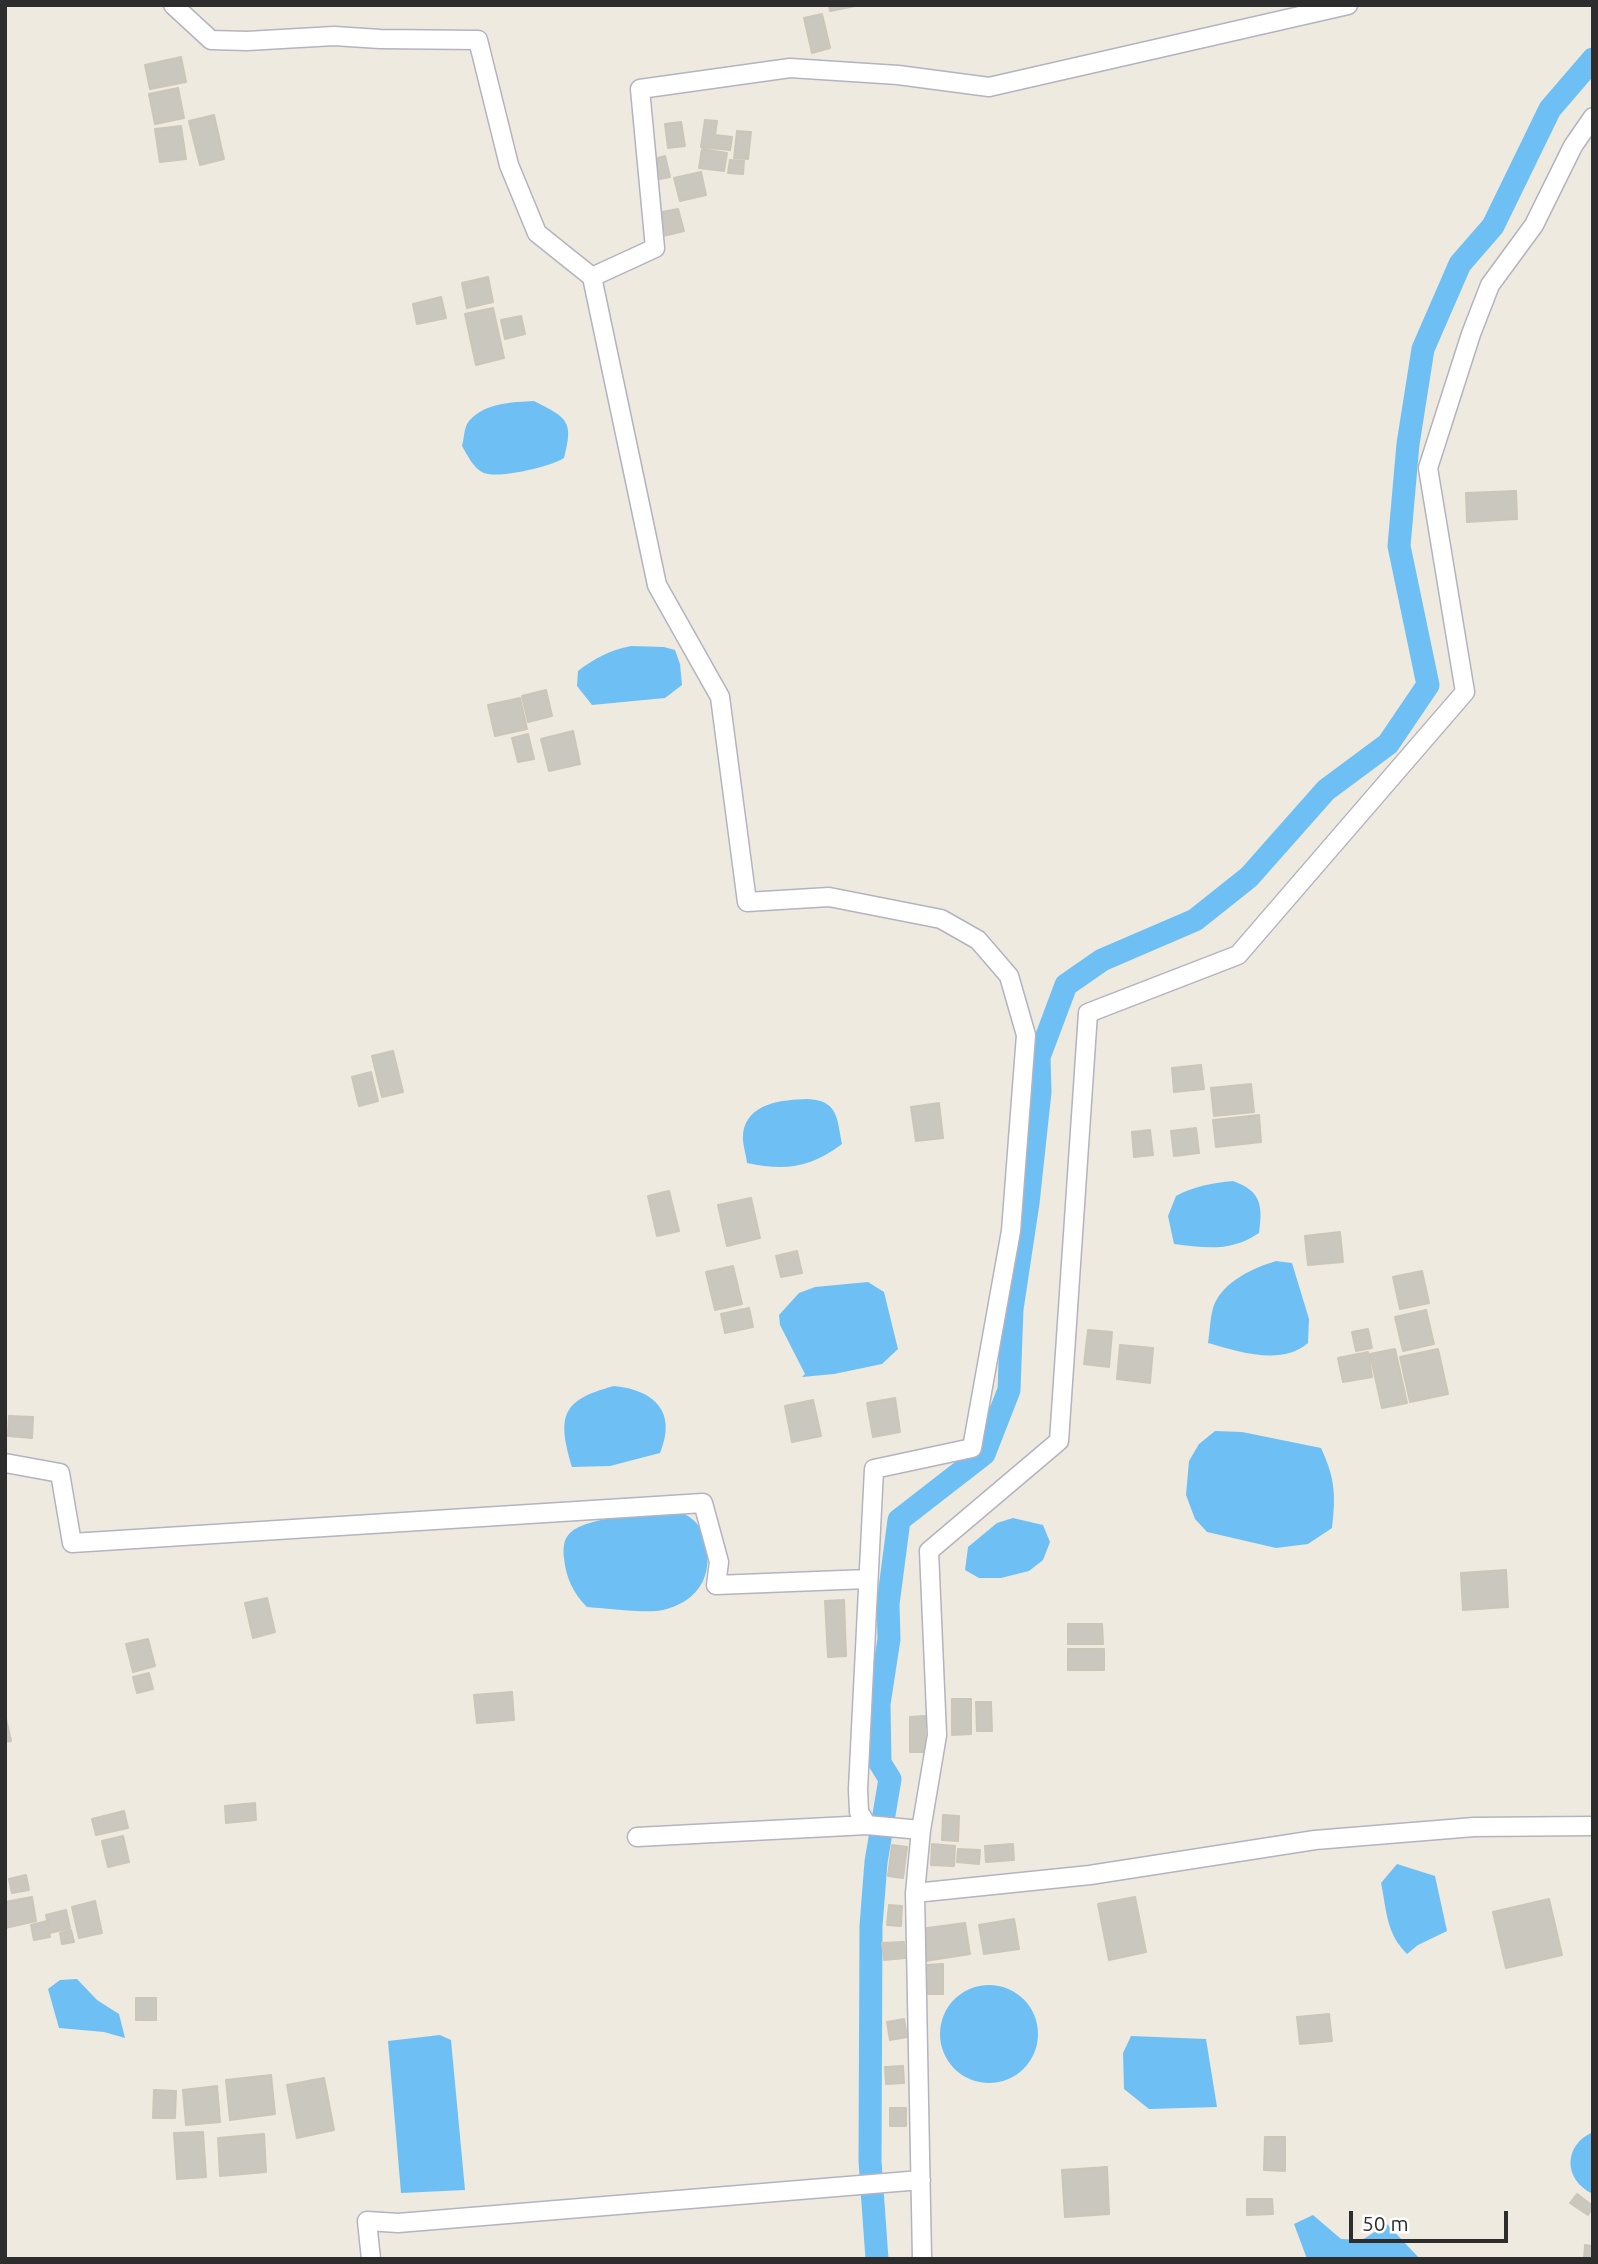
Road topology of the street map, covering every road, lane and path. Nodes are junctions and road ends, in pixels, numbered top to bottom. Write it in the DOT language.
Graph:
graph roads {
  1 [pos="173,5"];
  2 [pos="1348,5"];
  3 [pos="1593,117"];
  4 [pos="592,277"];
  5 [pos="5,1463"];
  6 [pos="867,1579"];
  7 [pos="867,1825"];
  8 [pos="1593,1826"];
  9 [pos="918,1829"];
  10 [pos="637,1837"];
  11 [pos="915,1893"];
  12 [pos="922,2180"];
  13 [pos="372,2259"];
  14 [pos="922,2259"];
  1 -- 4 [label="street"];
  2 -- 4 [label="street"];
  3 -- 9 [label="street"];
  4 -- 6 [label="street"];
  5 -- 6 [label="street"];
  6 -- 7 [label="street"];
  7 -- 9 [label="street"];
  7 -- 10 [label="street"];
  8 -- 11 [label="street"];
  9 -- 11 [label="street"];
  11 -- 12 [label="street"];
  12 -- 13 [label="street"];
  12 -- 14 [label="street"];
}
